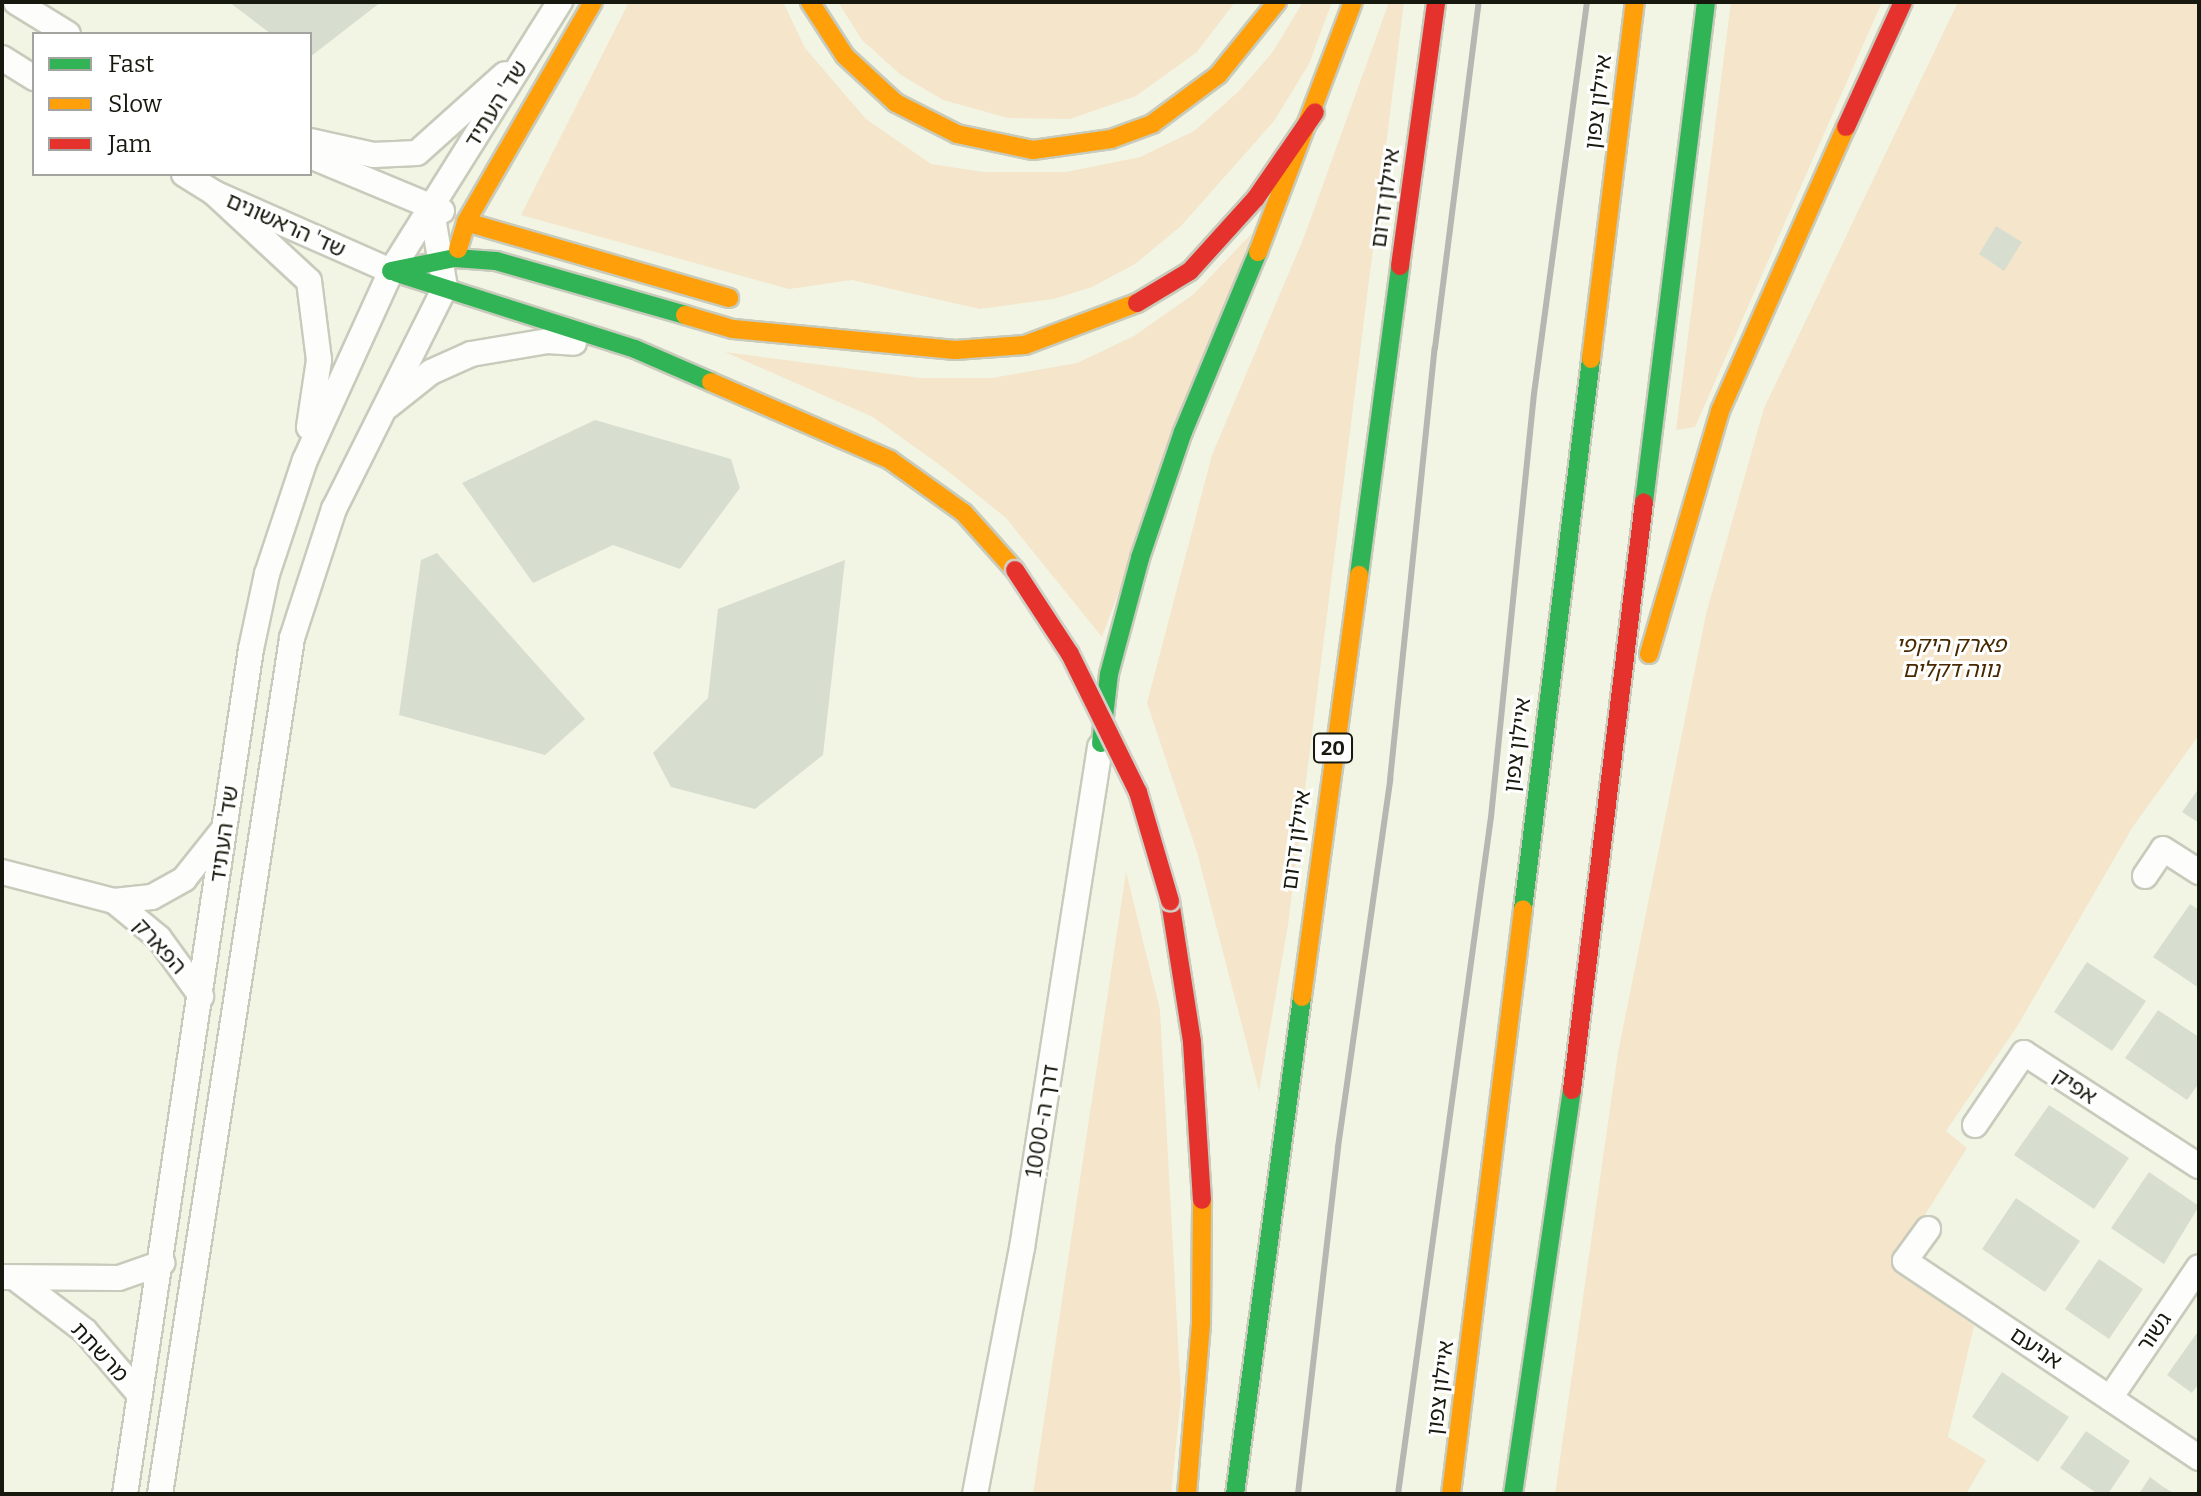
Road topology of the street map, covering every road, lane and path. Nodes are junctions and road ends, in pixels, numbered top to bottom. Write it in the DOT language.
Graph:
graph roads {
  1 [pos="16,2"];
  2 [pos="560,2"];
  3 [pos="593,2"];
  4 [pos="810,2"];
  5 [pos="1277,2"];
  6 [pos="1353,2"];
  7 [pos="1436,2"];
  8 [pos="1635,2"];
  9 [pos="1706,2"];
  10 [pos="1906,2"];
  11 [pos="65,32"];
  12 [pos="530,50"];
  13 [pos="2,58"];
  14 [pos="32,77"];
  15 [pos="1315,112"];
  16 [pos="312,141"];
  17 [pos="312,157"];
  18 [pos="187,176"];
  19 [pos="214,193"];
  20 [pos="431,206"];
  21 [pos="466,222"];
  22 [pos="449,259"];
  23 [pos="391,271"];
  24 [pos="454,290"];
  25 [pos="743,302"];
  26 [pos="787,314"];
  27 [pos="905,347"];
  28 [pos="635,349"];
  29 [pos="380,412"];
  30 [pos="305,460"];
  31 [pos="1100,747"];
  32 [pos="224,829"];
  33 [pos="2,872"];
  34 [pos="2199,872"];
  35 [pos="2145,876"];
  36 [pos="114,901"];
  37 [pos="201,996"];
  38 [pos="1569,1113"];
  39 [pos="1975,1125"];
  40 [pos="2199,1166"];
  41 [pos="1928,1229"];
  42 [pos="162,1263"];
  43 [pos="2199,1267"];
  44 [pos="10,1279"];
  45 [pos="140,1395"];
  46 [pos="2110,1398"];
  47 [pos="2199,1458"];
  48 [pos="125,1494"];
  49 [pos="160,1494"];
  50 [pos="975,1494"];
  51 [pos="1187,1494"];
  52 [pos="1235,1494"];
  53 [pos="1451,1494"];
  54 [pos="1513,1494"];
  1 -- 11 [label="street"];
  2 -- 12 [label="street, שד' העתיד"];
  3 -- 21 [label="highway"];
  4 -- 5 [label="highway"];
  6 -- 15 [label="highway"];
  7 -- 52 [label="highway, איילון דרום / 20"];
  8 -- 53 [label="highway, איילון צפון"];
  9 -- 38 [label="highway"];
  10 -- 38 [label="highway"];
  12 -- 16 [label="street"];
  12 -- 20 [label="street, שד' העתיד"];
  13 -- 14 [label="street"];
  15 -- 27 [label="highway"];
  15 -- 31 [label="highway"];
  17 -- 20 [label="street"];
  18 -- 19 [label="street, שד' הראשונים"];
  19 -- 23 [label="street, שד' הראשונים"];
  19 -- 30 [label="street"];
  20 -- 21 [label="street"];
  20 -- 22 [label="street, שד' העתיד"];
  20 -- 23 [label="street, שד' העתיד"];
  21 -- 22 [label="highway"];
  21 -- 25 [label="highway"];
  22 -- 23 [label="highway"];
  22 -- 24 [label="street, שד' העתיד"];
  22 -- 27 [label="highway"];
  23 -- 24 [label="highway"];
  23 -- 30 [label="street, שד' העתיד"];
  24 -- 28 [label="highway"];
  24 -- 29 [label="street, שד' העתיד"];
  26 -- 27 [label="highway"];
  28 -- 29 [label="street"];
  28 -- 51 [label="highway, bridge"];
  29 -- 49 [label="street, שד' העתיד"];
  30 -- 32 [label="street, שד' העתיד"];
  31 -- 50 [label="street, דרך ה-1000"];
  32 -- 36 [label="street, הפארק"];
  32 -- 37 [label="street, שד' העתיד"];
  33 -- 36 [label="street, הפארק"];
  34 -- 35 [label="street"];
  36 -- 37 [label="street, הפארק"];
  37 -- 42 [label="street, שד' העתיד"];
  38 -- 54 [label="highway"];
  39 -- 40 [label="street, אפיק"];
  41 -- 46 [label="street, אניעם"];
  42 -- 44 [label="street, מרשתת"];
  42 -- 45 [label="street, שד' העתיד"];
  43 -- 46 [label="street, גשור"];
  44 -- 45 [label="street, מרשתת"];
  45 -- 48 [label="street, שד' העתיד"];
  46 -- 47 [label="street, אניעם"];
}
